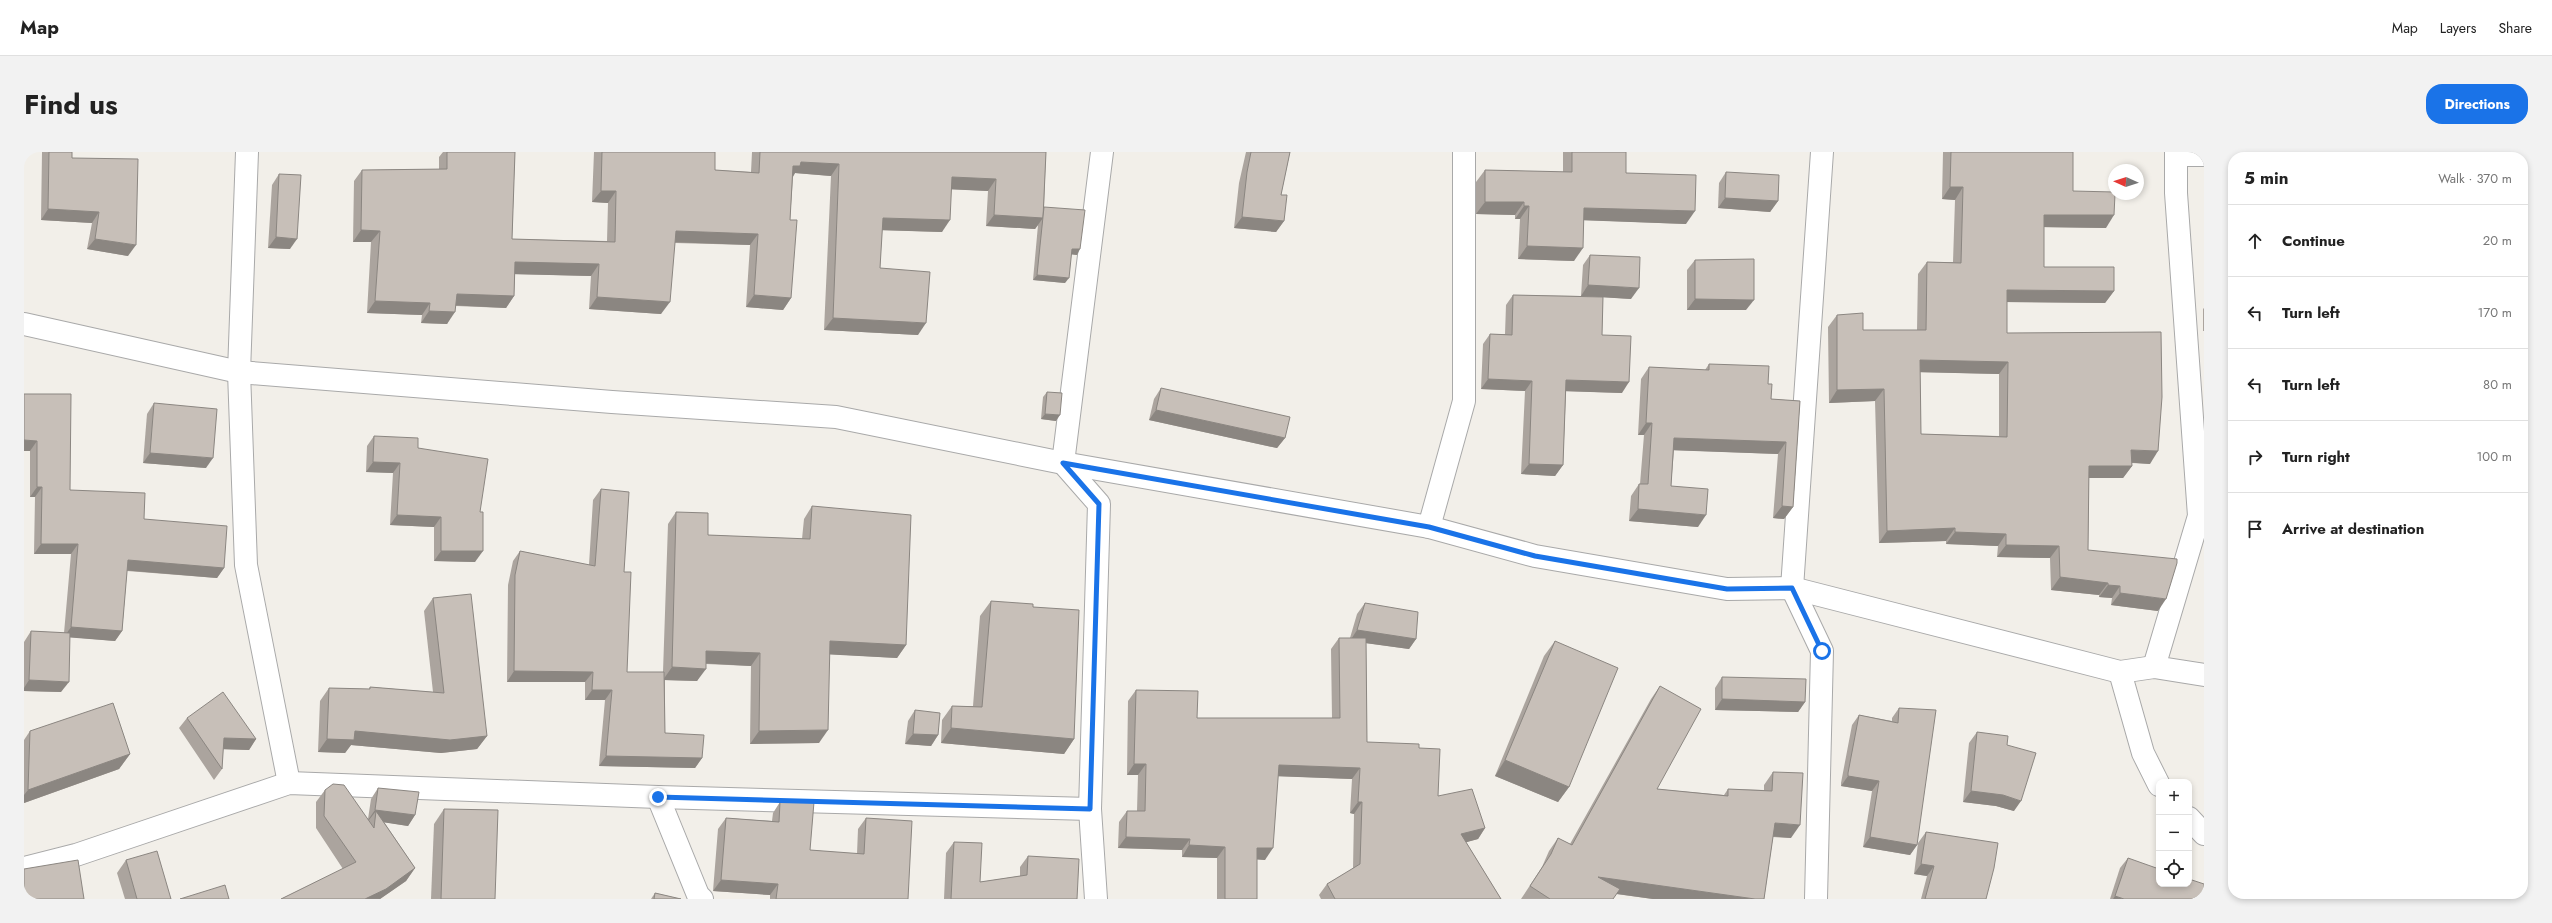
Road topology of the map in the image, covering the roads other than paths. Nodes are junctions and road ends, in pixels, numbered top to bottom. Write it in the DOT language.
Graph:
graph roads {
  1 [pos="247,152"];
  2 [pos="1102,152"];
  3 [pos="1464,152"];
  4 [pos="1822,152"];
  5 [pos="2176,153"];
  6 [pos="2204,155"];
  7 [pos="24,324"];
  8 [pos="239,372"];
  9 [pos="1063,463"];
  10 [pos="2202,516"];
  11 [pos="1429,527"];
  12 [pos="1792,588"];
  13 [pos="2154,668"];
  14 [pos="2120,672"];
  15 [pos="2204,675"];
  16 [pos="2156,779"];
  17 [pos="289,783"];
  18 [pos="658,797"];
  19 [pos="1090,809"];
  20 [pos="2192,821"];
  21 [pos="2204,834"];
  22 [pos="24,868"];
  23 [pos="702,899"];
  24 [pos="1096,899"];
  25 [pos="1816,899"];
  1 -- 8 [label="street"];
  2 -- 9 [label="street"];
  3 -- 11 [label="street"];
  4 -- 12 [label="street"];
  5 -- 6 [label="street"];
  5 -- 10 [label="street"];
  7 -- 8 [label="street"];
  8 -- 9 [label="street"];
  8 -- 17 [label="street"];
  9 -- 11 [label="street"];
  9 -- 19 [label="street"];
  10 -- 13 [label="street"];
  11 -- 12 [label="street"];
  12 -- 14 [label="street"];
  12 -- 25 [label="street"];
  13 -- 14 [label="street"];
  13 -- 15 [label="street"];
  14 -- 16 [label="street"];
  17 -- 18 [label="street"];
  17 -- 22 [label="street"];
  18 -- 19 [label="street"];
  18 -- 23 [label="street"];
  19 -- 24 [label="street"];
  20 -- 21 [label="street"];
}
